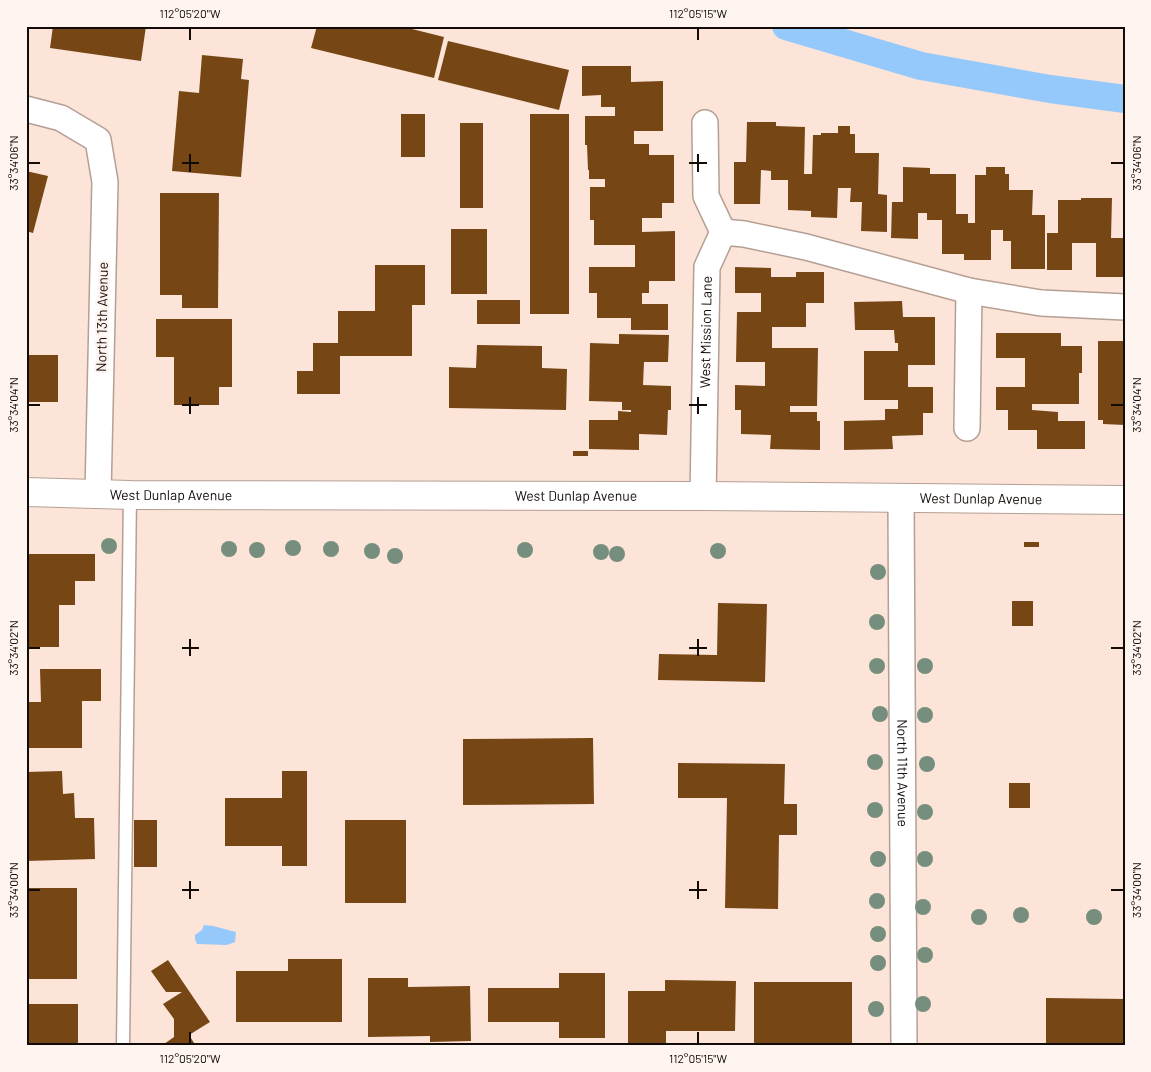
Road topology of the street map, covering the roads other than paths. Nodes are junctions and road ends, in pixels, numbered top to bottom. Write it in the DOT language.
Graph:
graph roads {
  1 [pos="26,109"];
  2 [pos="705,123"];
  3 [pos="723,232"];
  4 [pos="969,291"];
  5 [pos="1125,308"];
  6 [pos="968,428"];
  7 [pos="26,492"];
  8 [pos="98,494"];
  9 [pos="130,495"];
  10 [pos="703,496"];
  11 [pos="901,499"];
  12 [pos="1125,500"];
  13 [pos="124,1046"];
  14 [pos="904,1046"];
  1 -- 8 [label="street, North 13th Avenue"];
  2 -- 3 [label="street"];
  3 -- 4 [label="street"];
  3 -- 10 [label="street, West Mission Lane"];
  4 -- 5 [label="street"];
  4 -- 6 [label="street"];
  7 -- 8 [label="main road, West Dunlap Avenue"];
  8 -- 9 [label="main road, West Dunlap Avenue"];
  9 -- 10 [label="main road, West Dunlap Avenue"];
  9 -- 13 [label="lane"];
  10 -- 11 [label="main road, West Dunlap Avenue"];
  11 -- 12 [label="main road, West Dunlap Avenue"];
  11 -- 14 [label="street, North 11th Avenue"];
}
